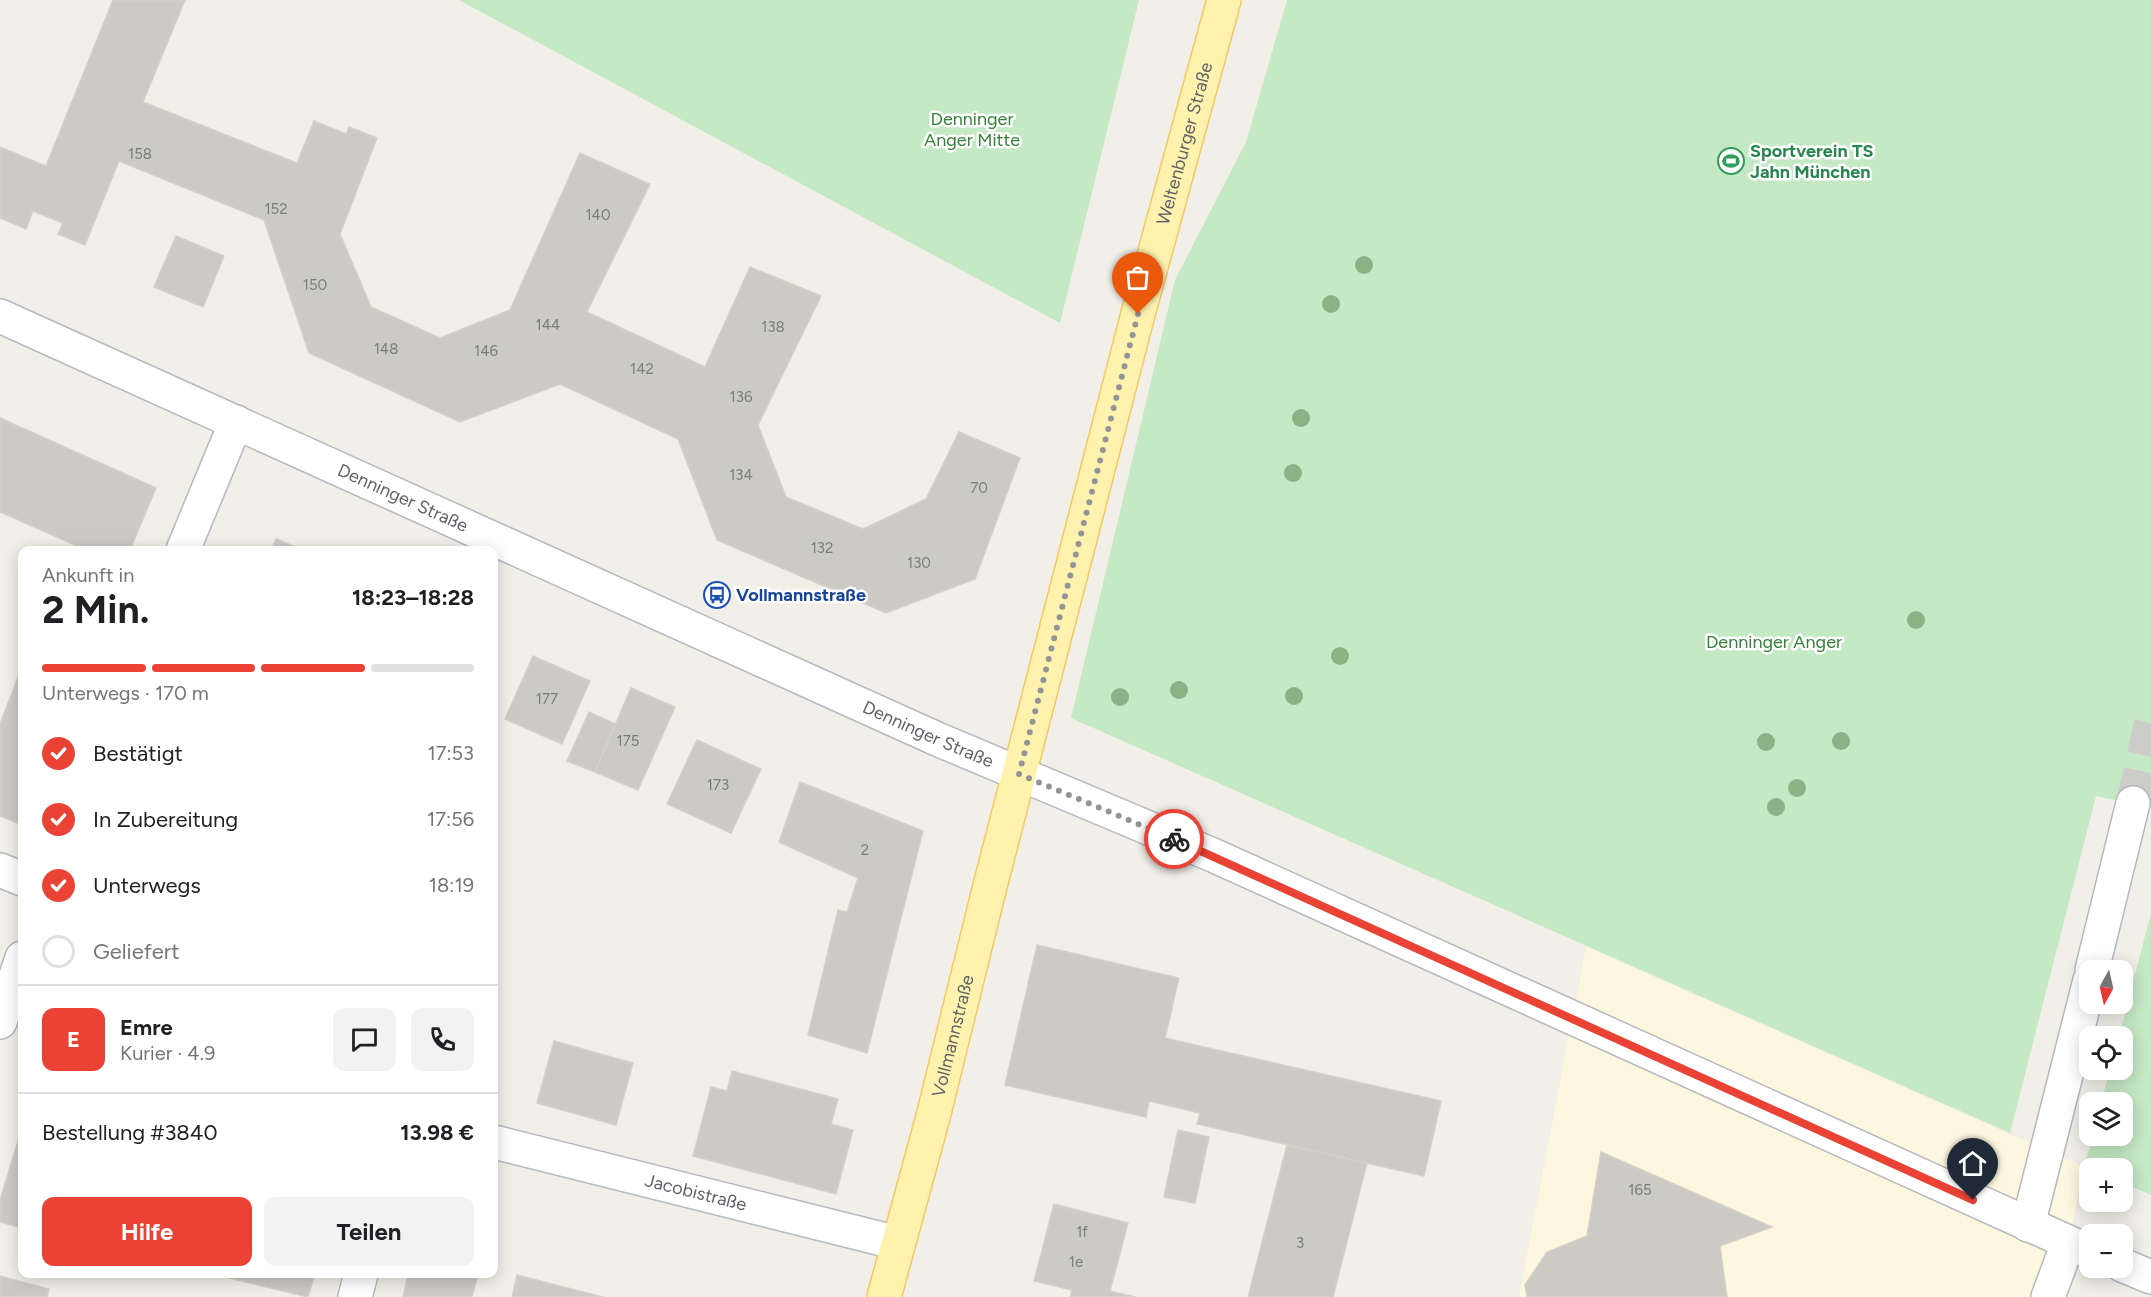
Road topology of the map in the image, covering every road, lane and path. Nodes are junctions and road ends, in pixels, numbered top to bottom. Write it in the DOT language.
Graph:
graph roads {
  1 [pos="1224,0"];
  2 [pos="0,316"];
  3 [pos="236,422"];
  4 [pos="185,546"];
  5 [pos="1019,774"];
  6 [pos="2133,803"];
  7 [pos="0,870"];
  8 [pos="18,877"];
  9 [pos="2094,960"];
  10 [pos="18,974"];
  11 [pos="9,1010"];
  12 [pos="2081,1014"];
  13 [pos="498,1143"];
  14 [pos="2028,1224"];
  15 [pos="898,1243"];
  16 [pos="2079,1247"];
  17 [pos="2133,1270"];
  18 [pos="2151,1277"];
  19 [pos="360,1278"];
  20 [pos="355,1297"];
  21 [pos="884,1297"];
  22 [pos="2048,1297"];
  1 -- 5 [label="main road, Weltenburger Straße"];
  2 -- 3 [label="street, Denninger Straße"];
  3 -- 4 [label="street"];
  3 -- 5 [label="street, Denninger Straße"];
  5 -- 14 [label="street, Denninger Straße"];
  5 -- 15 [label="main road, Vollmannstraße"];
  6 -- 9 [label="street"];
  7 -- 8 [label="street"];
  10 -- 11 [label="street"];
  12 -- 14 [label="street"];
  13 -- 15 [label="street, Jacobistraße"];
  14 -- 16 [label="street, Denninger Straße"];
  15 -- 21 [label="main road, Vollmannstraße"];
  16 -- 22 [label="street"];
  17 -- 18 [label="street"];
  19 -- 20 [label="street"];
}
